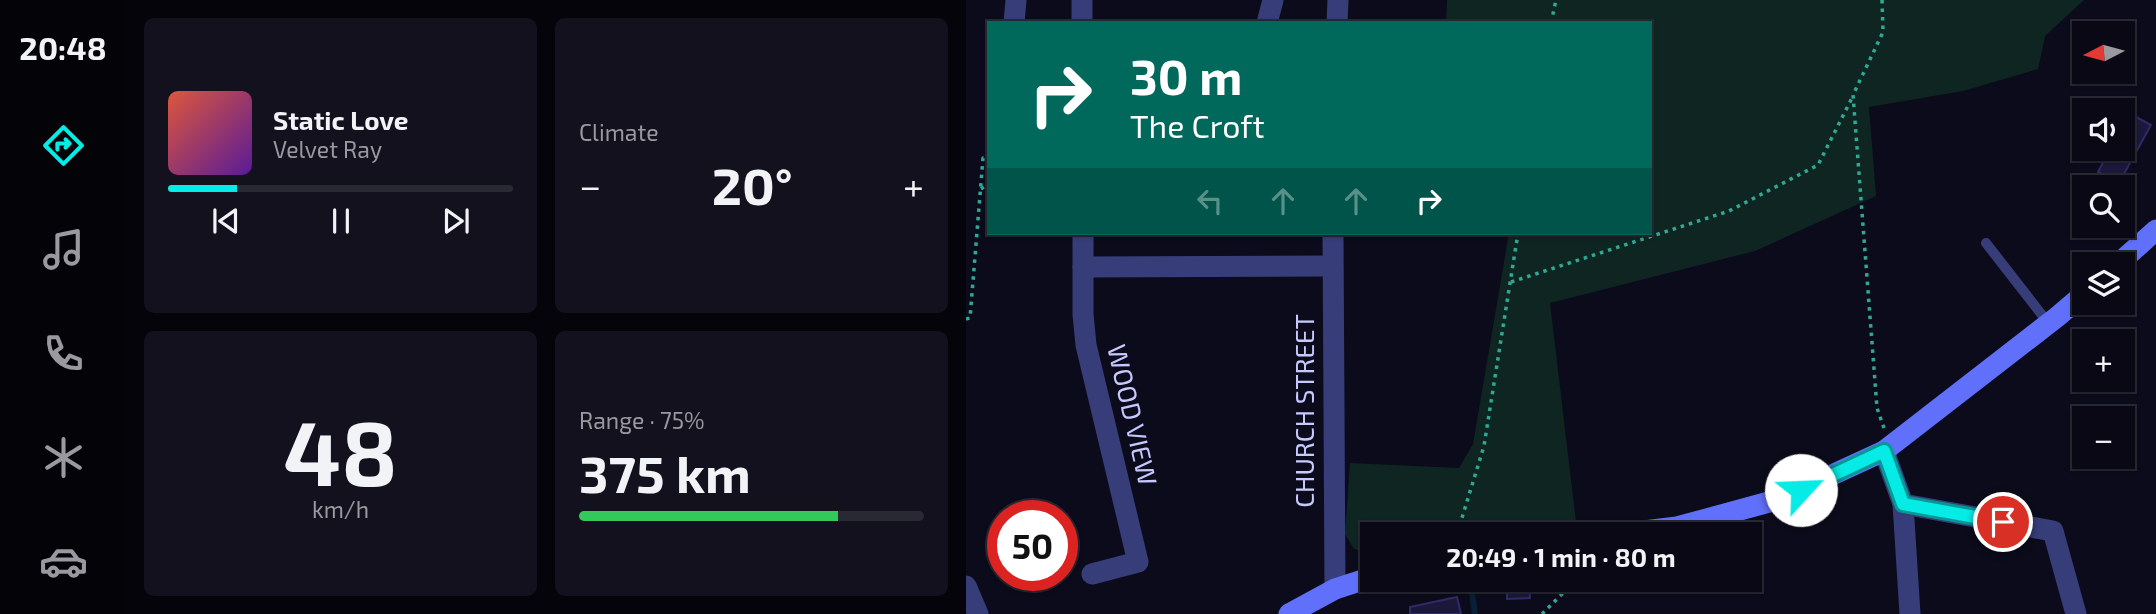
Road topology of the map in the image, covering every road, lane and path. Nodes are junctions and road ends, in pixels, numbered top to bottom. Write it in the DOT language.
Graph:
graph roads {
  1 [pos="1016,0"];
  2 [pos="1082,0"];
  3 [pos="1273,0"];
  4 [pos="1338,0"];
  5 [pos="1556,0"];
  6 [pos="1882,0"];
  7 [pos="1014,21"];
  8 [pos="1082,21"];
  9 [pos="1268,21"];
  10 [pos="1338,21"];
  11 [pos="1551,21"];
  12 [pos="1853,95"];
  13 [pos="987,159"];
  14 [pos="987,184"];
  15 [pos="981,189"];
  16 [pos="2156,230"];
  17 [pos="1083,235"];
  18 [pos="1333,235"];
  19 [pos="1518,235"];
  20 [pos="1986,243"];
  21 [pos="2131,252"];
  22 [pos="1332,266"];
  23 [pos="1083,267"];
  24 [pos="1511,282"];
  25 [pos="2072,304"];
  26 [pos="966,319"];
  27 [pos="2049,324"];
  28 [pos="1888,449"];
  29 [pos="1903,504"];
  30 [pos="1461,522"];
  31 [pos="1695,522"];
  32 [pos="1092,574"];
  33 [pos="1360,581"];
  34 [pos="966,586"];
  35 [pos="1335,589"];
  36 [pos="1564,592"];
  37 [pos="974,612"];
  38 [pos="1289,614"];
  39 [pos="1542,614"];
  40 [pos="1910,614"];
  41 [pos="2076,614"];
  1 -- 7 [label="street"];
  2 -- 8 [label="street"];
  3 -- 9 [label="street"];
  4 -- 10 [label="street"];
  5 -- 11 [label="path"];
  6 -- 12 [label="path"];
  12 -- 24 [label="path"];
  12 -- 28 [label="path"];
  13 -- 15 [label="path"];
  14 -- 15 [label="path"];
  15 -- 26 [label="path"];
  16 -- 21 [label="main road"];
  17 -- 23 [label="street, WOOD VIEW"];
  18 -- 22 [label="street, CHURCH STREET"];
  19 -- 24 [label="path"];
  20 -- 27 [label="lane"];
  22 -- 23 [label="street"];
  22 -- 35 [label="street, CHURCH STREET"];
  23 -- 32 [label="street, WOOD VIEW"];
  24 -- 30 [label="path"];
  25 -- 27 [label="main road"];
  27 -- 28 [label="main road"];
  28 -- 29 [label="street"];
  28 -- 31 [label="main road"];
  29 -- 40 [label="street"];
  29 -- 41 [label="street"];
  33 -- 35 [label="main road"];
  34 -- 37 [label="street"];
  35 -- 38 [label="main road"];
  36 -- 39 [label="path"];
}
